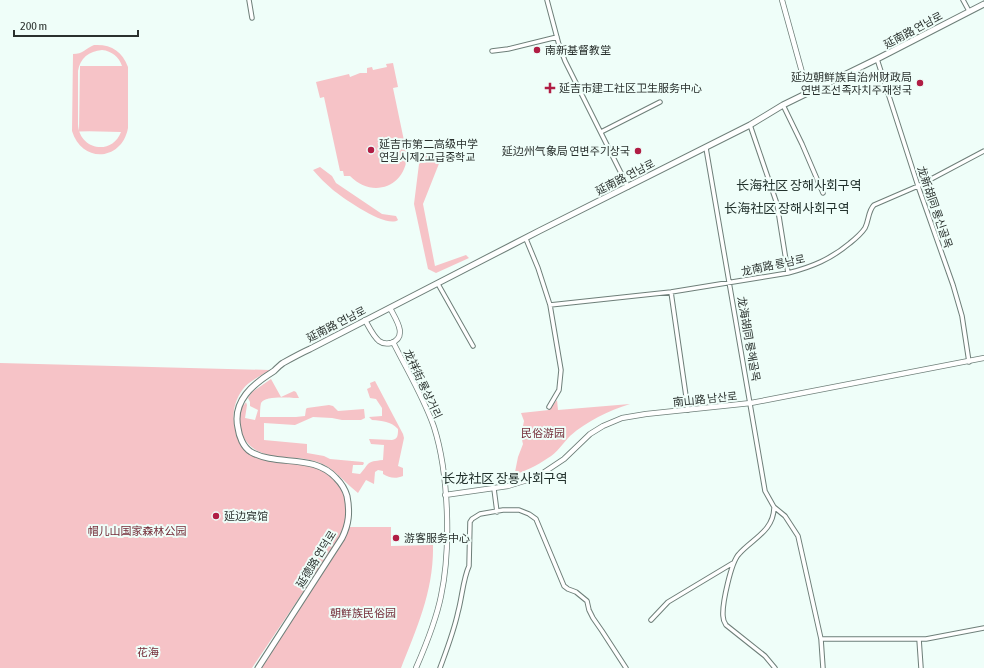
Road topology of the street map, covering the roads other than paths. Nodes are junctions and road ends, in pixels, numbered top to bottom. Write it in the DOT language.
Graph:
graph roads {
  1 [pos="249,0"];
  2 [pos="547,0"];
  3 [pos="782,0"];
  4 [pos="963,0"];
  5 [pos="984,4"];
  6 [pos="969,11"];
  7 [pos="252,18"];
  8 [pos="557,36"];
  9 [pos="492,51"];
  10 [pos="878,59"];
  11 [pos="808,94"];
  12 [pos="660,102"];
  13 [pos="783,105"];
  14 [pos="750,125"];
  15 [pos="601,132"];
  16 [pos="706,148"];
  17 [pos="984,151"];
  18 [pos="918,186"];
  19 [pos="628,187"];
  20 [pos="823,193"];
  21 [pos="526,239"];
  22 [pos="788,273"];
  23 [pos="730,283"];
  24 [pos="438,284"];
  25 [pos="671,292"];
  26 [pos="550,305"];
  27 [pos="390,308"];
  28 [pos="365,320"];
  29 [pos="393,342"];
  30 [pos="473,346"];
  31 [pos="984,358"];
  32 [pos="969,362"];
  33 [pos="275,370"];
  34 [pos="751,403"];
  35 [pos="549,408"];
  36 [pos="688,410"];
  37 [pos="494,488"];
  38 [pos="445,495"];
  39 [pos="774,507"];
  40 [pos="497,512"];
  41 [pos="785,516"];
  42 [pos="770,523"];
  43 [pos="733,563"];
  44 [pos="651,620"];
  45 [pos="984,628"];
  46 [pos="821,639"];
  47 [pos="919,639"];
  48 [pos="258,668"];
  49 [pos="416,668"];
  50 [pos="440,668"];
  51 [pos="626,668"];
  52 [pos="775,668"];
  53 [pos="823,668"];
  54 [pos="921,668"];
  1 -- 7 [label="street"];
  2 -- 8 [label="street"];
  3 -- 11 [label="street"];
  4 -- 6 [label="street"];
  5 -- 6 [label="main road, 延南路 연남로"];
  6 -- 10 [label="main road, 延南路 연남로"];
  8 -- 9 [label="street"];
  8 -- 15 [label="street"];
  10 -- 11 [label="main road, 延南路 연남로"];
  10 -- 18 [label="street, 龙新胡同 룡신골목"];
  11 -- 13 [label="main road, 延南路 연남로"];
  12 -- 15 [label="street"];
  13 -- 14 [label="main road, 延南路 연남로"];
  13 -- 20 [label="street"];
  14 -- 16 [label="main road, 延南路 연남로"];
  14 -- 22 [label="street"];
  15 -- 19 [label="street"];
  16 -- 19 [label="main road, 延南路 연남로"];
  16 -- 23 [label="street, 龙海胡同 룡해골목"];
  17 -- 18 [label="street, 龙南路 룡남로"];
  18 -- 22 [label="street, 龙南路 룡남로"];
  18 -- 32 [label="street, 龙新胡同 룡신골목"];
  19 -- 21 [label="main road, 延南路 연남로"];
  21 -- 24 [label="main road, 延南路 연남로"];
  21 -- 26 [label="street"];
  22 -- 23 [label="street, 龙南路 룡남로"];
  23 -- 25 [label="street, 龙南路 룡남로"];
  23 -- 34 [label="street, 龙海胡同 룡해골목"];
  24 -- 27 [label="main road, 延南路 연남로"];
  24 -- 30 [label="street"];
  25 -- 26 [label="street, 龙南路 룡남로"];
  25 -- 36 [label="street"];
  26 -- 35 [label="street"];
  27 -- 28 [label="main road, 延南路 연남로"];
  27 -- 29 [label="street, 龙祥街 룡상거리"];
  28 -- 29 [label="street, 龙祥街 룡상거리"];
  28 -- 33 [label="main road, 延南路 연남로"];
  29 -- 38 [label="street, 龙祥街 룡상거리"];
  31 -- 32 [label="street, 南山路 남산로"];
  32 -- 34 [label="street, 南山路 남산로"];
  33 -- 48 [label="main road, 延德路 연덕로"];
  34 -- 36 [label="street, 南山路 남산로"];
  34 -- 39 [label="street, 龙海胡同 룡해골목"];
  36 -- 37 [label="street, 南山路 남산로"];
  37 -- 38 [label="street, 南山路 남산로"];
  37 -- 40 [label="street"];
  38 -- 49 [label="street, 龙祥街 룡상거리"];
  39 -- 41 [label="street"];
  39 -- 42 [label="street"];
  40 -- 50 [label="street"];
  40 -- 51 [label="street"];
  41 -- 42 [label="street"];
  41 -- 46 [label="street"];
  42 -- 43 [label="street"];
  43 -- 44 [label="street"];
  43 -- 52 [label="street"];
  45 -- 47 [label="street"];
  46 -- 47 [label="street"];
  46 -- 53 [label="street"];
  47 -- 54 [label="street"];
}
